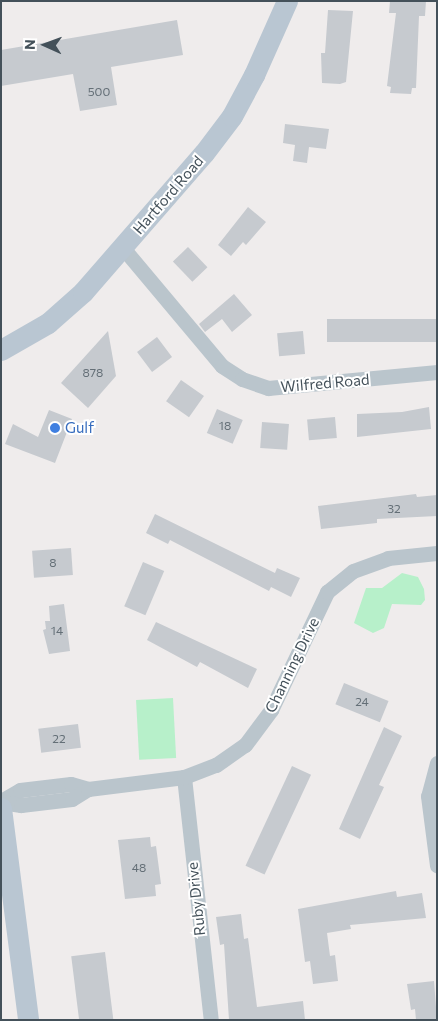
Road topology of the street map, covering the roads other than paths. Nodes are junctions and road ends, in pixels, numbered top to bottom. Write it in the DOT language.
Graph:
graph roads {
  1 [pos="287,1"];
  2 [pos="123,248"];
  3 [pos="1,350"];
  4 [pos="437,372"];
  5 [pos="437,553"];
  6 [pos="437,763"];
  7 [pos="184,777"];
  8 [pos="1,802"];
  9 [pos="1,808"];
  10 [pos="437,865"];
  11 [pos="28,1020"];
  12 [pos="211,1020"];
  1 -- 2 [label="main road, Hartford Road"];
  2 -- 3 [label="main road, Hartford Road"];
  2 -- 4 [label="street, Wilfred Road"];
  5 -- 7 [label="street, Channing Drive"];
  6 -- 10 [label="street"];
  7 -- 8 [label="street, Channing Drive"];
  7 -- 12 [label="street, Ruby Drive"];
  9 -- 11 [label="main road"];
}
